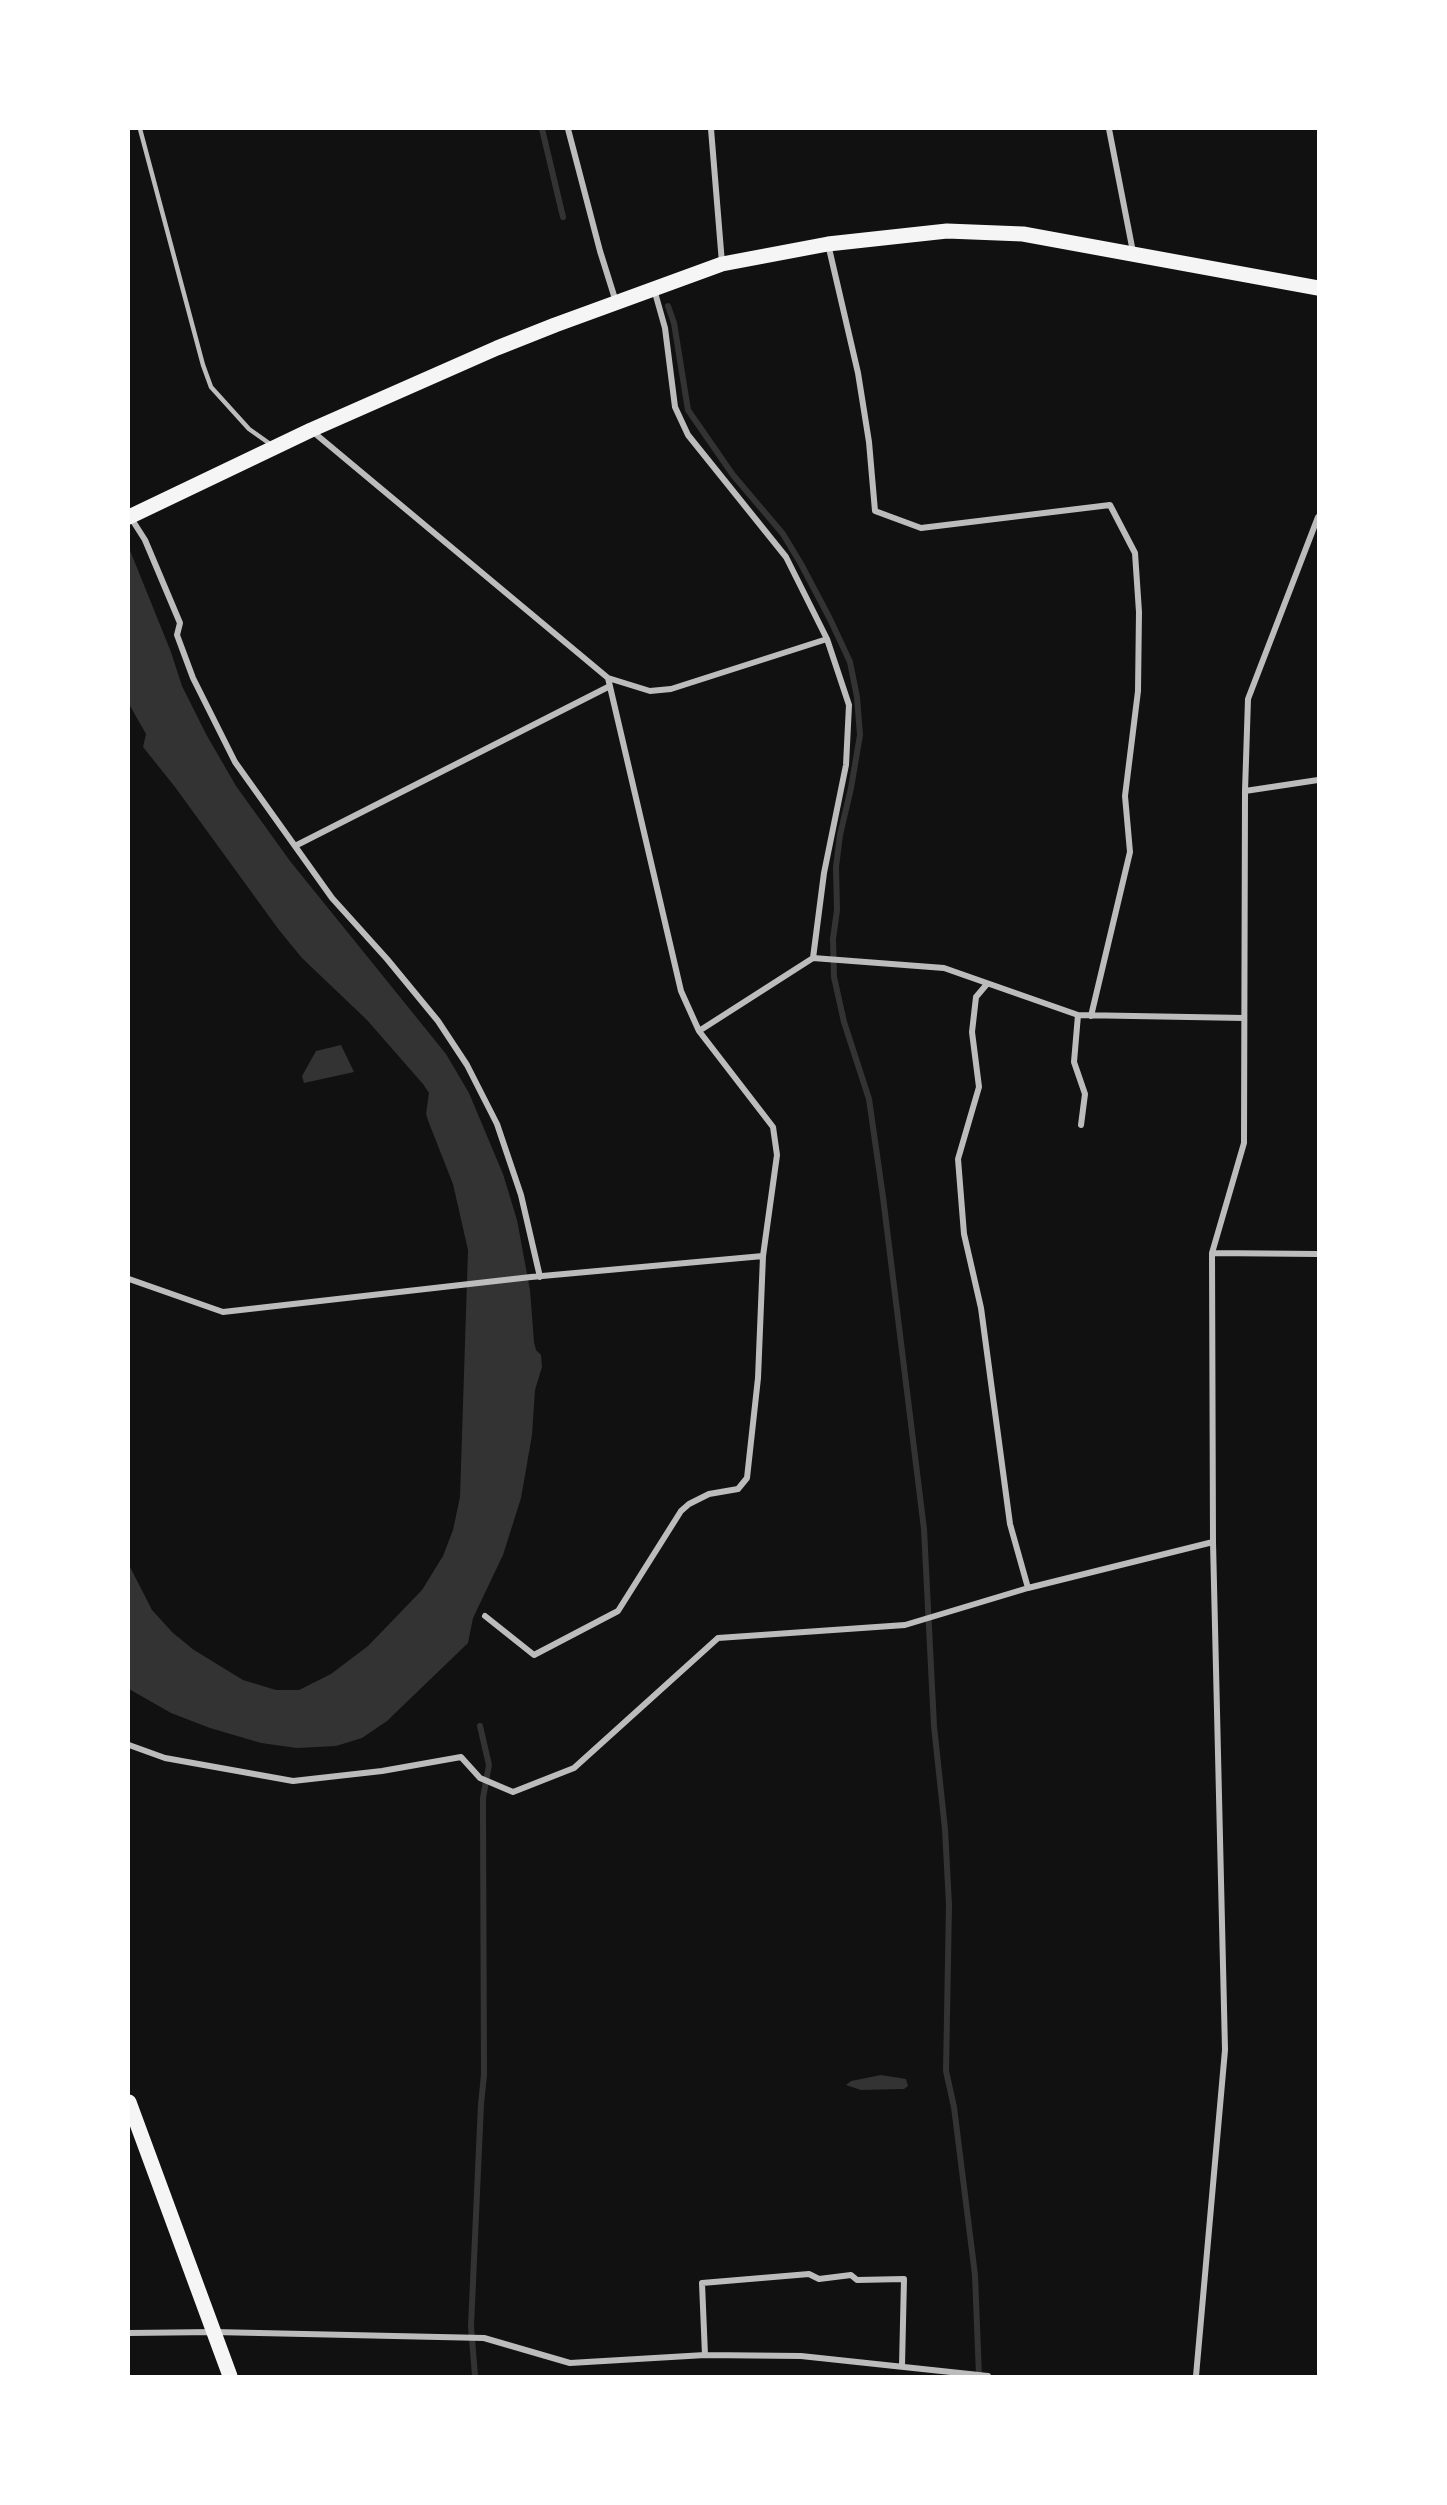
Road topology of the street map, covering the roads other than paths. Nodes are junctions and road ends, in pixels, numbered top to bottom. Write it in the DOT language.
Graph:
graph roads {
  1 [pos="140,129"];
  2 [pos="568,129"];
  3 [pos="711,129"];
  4 [pos="1109,129"];
  5 [pos="828,244"];
  6 [pos="1134,255"];
  7 [pos="722,264"];
  8 [pos="1318,288"];
  9 [pos="653,289"];
  10 [pos="616,302"];
  11 [pos="311,430"];
  12 [pos="275,447"];
  13 [pos="130,517"];
  14 [pos="1318,517"];
  15 [pos="827,639"];
  16 [pos="609,682"];
  17 [pos="1318,780"];
  18 [pos="1245,791"];
  19 [pos="295,846"];
  20 [pos="813,958"];
  21 [pos="987,984"];
  22 [pos="1078,1015"];
  23 [pos="1091,1016"];
  24 [pos="1244,1018"];
  25 [pos="699,1031"];
  26 [pos="1081,1125"];
  27 [pos="1212,1252"];
  28 [pos="1318,1254"];
  29 [pos="763,1256"];
  30 [pos="540,1277"];
  31 [pos="129,1279"];
  32 [pos="1213,1542"];
  33 [pos="1028,1587"];
  34 [pos="484,1616"];
  35 [pos="129,1745"];
  36 [pos="129,2102"];
  37 [pos="214,2332"];
  38 [pos="129,2333"];
  39 [pos="705,2355"];
  40 [pos="902,2366"];
  41 [pos="230,2376"];
  42 [pos="988,2376"];
  43 [pos="1196,2376"];
  1 -- 12 [label="lane"];
  2 -- 10 [label="street"];
  3 -- 7 [label="street"];
  4 -- 6 [label="street"];
  5 -- 6 [label="main road"];
  5 -- 7 [label="main road"];
  5 -- 23 [label="street"];
  6 -- 8 [label="main road"];
  7 -- 9 [label="main road"];
  9 -- 10 [label="main road"];
  9 -- 15 [label="street"];
  10 -- 11 [label="main road"];
  11 -- 12 [label="main road"];
  11 -- 16 [label="street"];
  12 -- 13 [label="main road"];
  13 -- 19 [label="street"];
  14 -- 18 [label="street"];
  15 -- 16 [label="street"];
  15 -- 20 [label="street"];
  16 -- 19 [label="street"];
  16 -- 25 [label="street"];
  17 -- 18 [label="street"];
  18 -- 24 [label="street"];
  19 -- 30 [label="street"];
  20 -- 21 [label="street"];
  20 -- 25 [label="street"];
  21 -- 22 [label="street"];
  21 -- 33 [label="street"];
  22 -- 23 [label="street"];
  22 -- 26 [label="street"];
  23 -- 24 [label="street"];
  24 -- 27 [label="street"];
  25 -- 29 [label="street"];
  27 -- 28 [label="street"];
  27 -- 32 [label="street"];
  29 -- 30 [label="street"];
  29 -- 34 [label="street"];
  30 -- 31 [label="street"];
  32 -- 33 [label="street"];
  32 -- 43 [label="street"];
  33 -- 35 [label="street"];
  36 -- 37 [label="main road"];
  37 -- 38 [label="street"];
  37 -- 39 [label="street"];
  37 -- 41 [label="main road"];
  39 -- 40 [label="street"];
  39 -- 40 [label="street"];
  40 -- 42 [label="street"];
}
